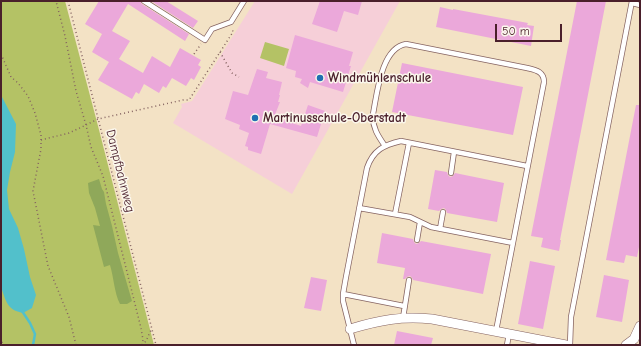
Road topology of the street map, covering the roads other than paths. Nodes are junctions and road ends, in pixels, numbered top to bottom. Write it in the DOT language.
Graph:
graph roads {
  1 [pos="144,1"];
  2 [pos="244,1"];
  3 [pos="632,2"];
  4 [pos="640,5"];
  5 [pos="409,143"];
  6 [pos="385,146"];
  7 [pos="454,152"];
  8 [pos="527,166"];
  9 [pos="451,173"];
  10 [pos="359,208"];
  11 [pos="443,212"];
  12 [pos="394,214"];
  13 [pos="420,222"];
  14 [pos="440,229"];
  15 [pos="417,240"];
  16 [pos="513,243"];
  17 [pos="409,280"];
  18 [pos="343,294"];
  19 [pos="404,306"];
  20 [pos="403,318"];
  21 [pos="640,326"];
  22 [pos="350,329"];
  23 [pos="496,331"];
  24 [pos="509,334"];
  25 [pos="354,345"];
  26 [pos="506,345"];
  27 [pos="566,345"];
  28 [pos="570,345"];
  29 [pos="626,345"];
  1 -- 2 [label="lane"];
  3 -- 4 [label="lane"];
  3 -- 28 [label="lane"];
  5 -- 6 [label="lane"];
  5 -- 7 [label="lane"];
  5 -- 12 [label="lane"];
  6 -- 8 [label="lane"];
  6 -- 10 [label="lane"];
  7 -- 8 [label="lane"];
  7 -- 9 [label="lane"];
  8 -- 16 [label="lane"];
  10 -- 12 [label="lane"];
  10 -- 18 [label="lane"];
  11 -- 14 [label="lane"];
  12 -- 13 [label="lane"];
  13 -- 14 [label="lane"];
  13 -- 15 [label="lane"];
  14 -- 16 [label="lane"];
  16 -- 23 [label="lane"];
  17 -- 19 [label="lane"];
  18 -- 19 [label="lane"];
  18 -- 22 [label="lane"];
  19 -- 20 [label="lane"];
  20 -- 22 [label="street"];
  20 -- 23 [label="street"];
  21 -- 29 [label="street"];
  22 -- 25 [label="lane"];
  23 -- 24 [label="street"];
  24 -- 26 [label="lane"];
  24 -- 27 [label="street"];
}
